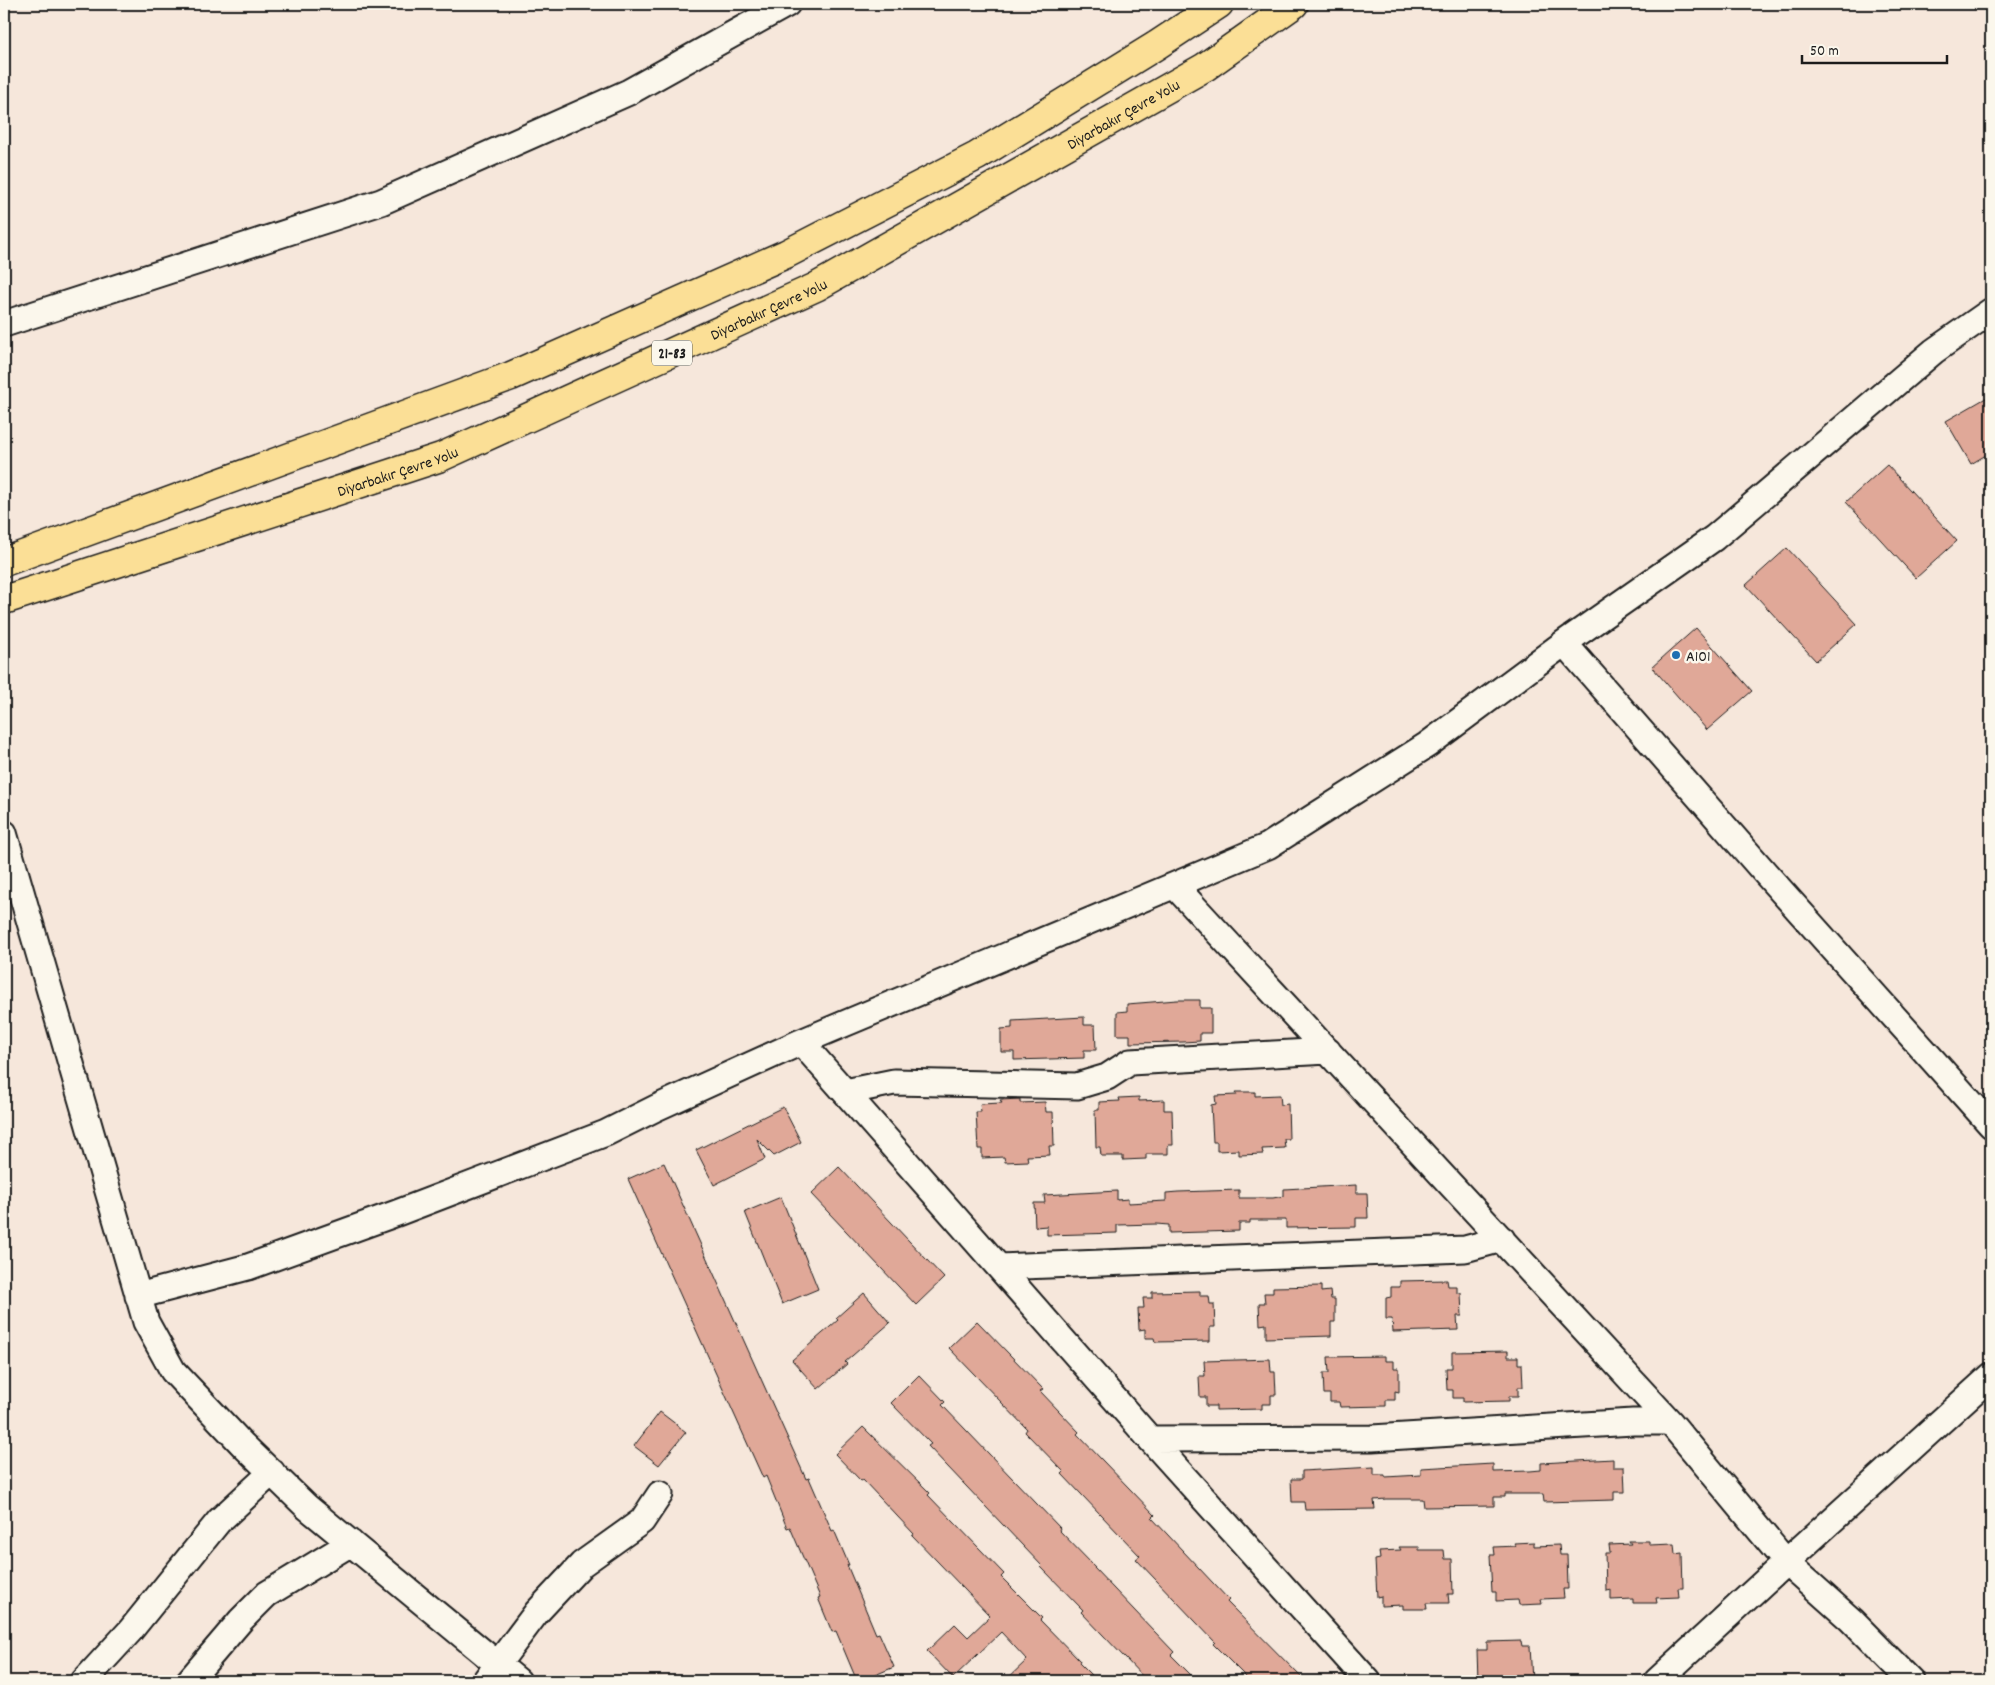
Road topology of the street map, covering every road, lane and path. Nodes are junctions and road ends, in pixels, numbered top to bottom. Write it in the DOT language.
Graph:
graph roads {
  1 [pos="787,4"];
  2 [pos="1219,4"];
  3 [pos="1294,4"];
  4 [pos="1991,311"];
  5 [pos="4,324"];
  6 [pos="4,562"];
  7 [pos="4,600"];
  8 [pos="1564,643"];
  9 [pos="4,833"];
  10 [pos="1175,886"];
  11 [pos="801,1042"];
  12 [pos="1328,1051"];
  13 [pos="845,1092"];
  14 [pos="1991,1125"];
  15 [pos="1502,1239"];
  16 [pos="999,1267"];
  17 [pos="138,1296"];
  18 [pos="1991,1376"];
  19 [pos="1670,1422"];
  20 [pos="1150,1439"];
  21 [pos="272,1472"];
  22 [pos="660,1494"];
  23 [pos="351,1543"];
  24 [pos="1786,1562"];
  25 [pos="490,1672"];
  26 [pos="84,1681"];
  27 [pos="190,1681"];
  28 [pos="518,1681"];
  29 [pos="1368,1681"];
  30 [pos="1657,1681"];
  31 [pos="1911,1681"];
  1 -- 5 [label="street"];
  2 -- 6 [label="highway"];
  3 -- 7 [label="highway, Diyarbakır Çevre Yolu / 21-83"];
  4 -- 8 [label="street"];
  8 -- 10 [label="street"];
  8 -- 14 [label="street"];
  9 -- 17 [label="street"];
  10 -- 11 [label="street"];
  10 -- 12 [label="street"];
  11 -- 13 [label="street"];
  11 -- 17 [label="street"];
  12 -- 13 [label="street"];
  12 -- 15 [label="street"];
  13 -- 16 [label="street"];
  15 -- 16 [label="street"];
  15 -- 19 [label="street"];
  16 -- 20 [label="street"];
  17 -- 21 [label="street"];
  18 -- 24 [label="street"];
  19 -- 20 [label="street"];
  19 -- 24 [label="street"];
  20 -- 29 [label="street"];
  21 -- 23 [label="street"];
  21 -- 26 [label="street"];
  22 -- 25 [label="street"];
  23 -- 25 [label="street"];
  23 -- 27 [label="street"];
  24 -- 30 [label="street"];
  24 -- 31 [label="street"];
  25 -- 28 [label="street"];
}
